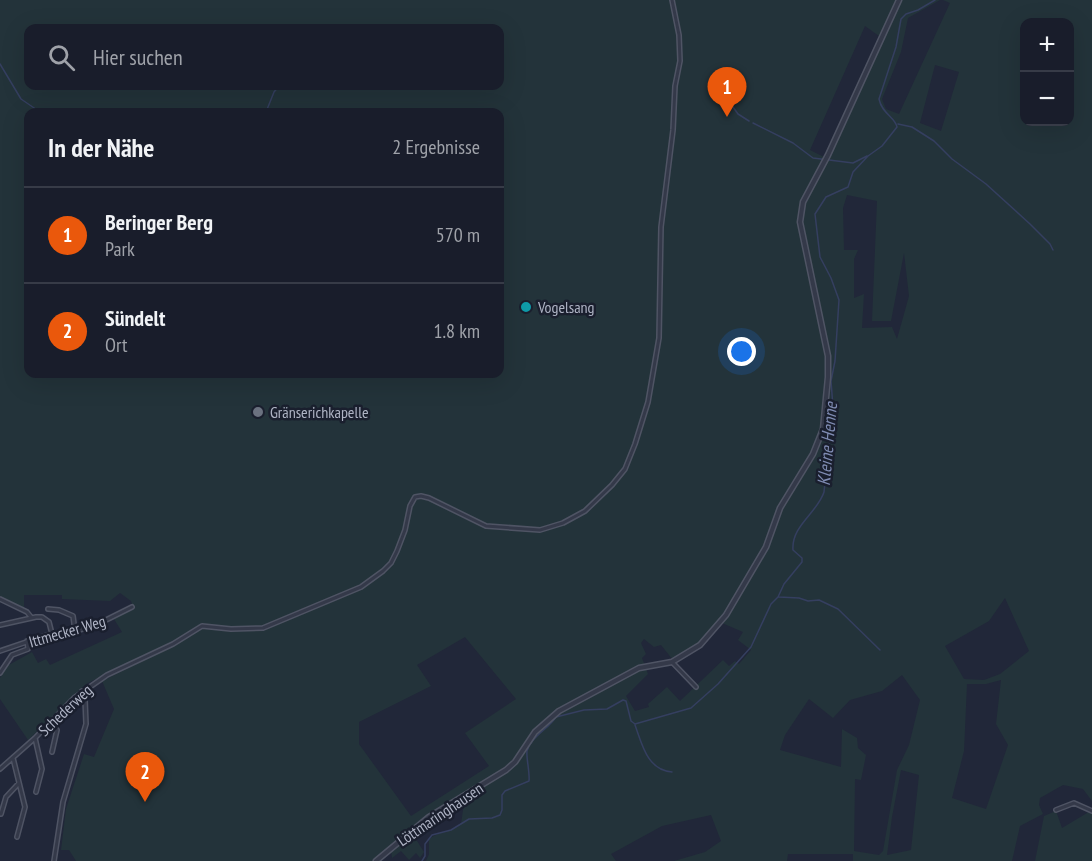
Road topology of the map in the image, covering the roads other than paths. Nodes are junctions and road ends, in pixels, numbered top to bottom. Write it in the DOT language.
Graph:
graph roads {
  1 [pos="672,0"];
  2 [pos="899,0"];
  3 [pos="0,599"];
  4 [pos="132,607"];
  5 [pos="48,609"];
  6 [pos="31,617"];
  7 [pos="0,625"];
  8 [pos="75,631"];
  9 [pos="52,634"];
  10 [pos="27,642"];
  11 [pos="0,651"];
  12 [pos="672,663"];
  13 [pos="0,674"];
  14 [pos="696,687"];
  15 [pos="82,692"];
  16 [pos="52,722"];
  17 [pos="35,738"];
  18 [pos="52,752"];
  19 [pos="13,758"];
  20 [pos="0,769"];
  21 [pos="19,783"];
  22 [pos="36,792"];
  23 [pos="1056,810"];
  24 [pos="1092,811"];
  25 [pos="1,814"];
  26 [pos="17,837"];
  27 [pos="54,861"];
  28 [pos="376,861"];
  1 -- 15 [label="street, Schederweg"];
  2 -- 12 [label="street"];
  3 -- 6 [label="street"];
  4 -- 8 [label="street, Ittmecker Weg"];
  5 -- 8 [label="street"];
  6 -- 7 [label="street"];
  6 -- 9 [label="street"];
  8 -- 9 [label="street, Ittmecker Weg"];
  9 -- 10 [label="street, Ittmecker Weg"];
  10 -- 11 [label="street, Ittmecker Weg"];
  10 -- 13 [label="street"];
  12 -- 14 [label="street"];
  12 -- 28 [label="street, Löttmaringhausen"];
  15 -- 16 [label="street, Schederweg"];
  15 -- 27 [label="street"];
  16 -- 17 [label="street, Schederweg"];
  16 -- 18 [label="street"];
  17 -- 19 [label="street, Schederweg"];
  17 -- 22 [label="street"];
  19 -- 20 [label="street, Schederweg"];
  19 -- 21 [label="street"];
  21 -- 25 [label="street"];
  21 -- 26 [label="street"];
  23 -- 24 [label="street"];
}
